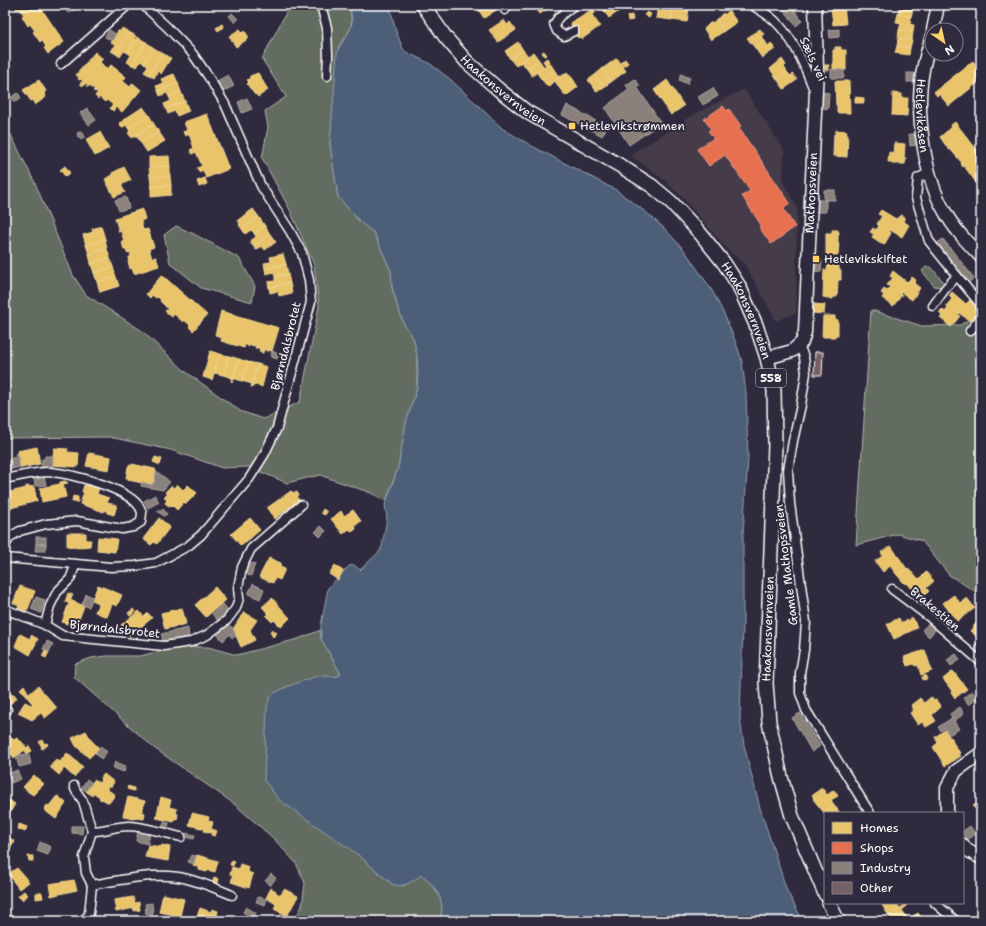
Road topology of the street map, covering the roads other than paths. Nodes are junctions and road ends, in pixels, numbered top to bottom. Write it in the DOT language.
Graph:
graph roads {
  1 [pos="128,5"];
  2 [pos="143,5"];
  3 [pos="321,5"];
  4 [pos="423,5"];
  5 [pos="574,5"];
  6 [pos="752,5"];
  7 [pos="815,5"];
  8 [pos="938,5"];
  9 [pos="935,22"];
  10 [pos="574,31"];
  11 [pos="925,62"];
  12 [pos="61,64"];
  13 [pos="327,76"];
  14 [pos="815,93"];
  15 [pos="929,173"];
  16 [pos="981,257"];
  17 [pos="957,276"];
  18 [pos="981,305"];
  19 [pos="933,306"];
  20 [pos="981,317"];
  21 [pos="970,331"];
  22 [pos="799,346"];
  23 [pos="767,358"];
  24 [pos="5,479"];
  25 [pos="300,505"];
  26 [pos="5,546"];
  27 [pos="5,558"];
  28 [pos="76,564"];
  29 [pos="892,589"];
  30 [pos="5,609"];
  31 [pos="46,625"];
  32 [pos="981,662"];
  33 [pos="981,753"];
  34 [pos="74,786"];
  35 [pos="869,812"];
  36 [pos="947,812"];
  37 [pos="92,831"];
  38 [pos="181,837"];
  39 [pos="964,846"];
  40 [pos="981,858"];
  41 [pos="92,885"];
  42 [pos="824,892"];
  43 [pos="232,895"];
  44 [pos="830,904"];
  45 [pos="936,904"];
  46 [pos="83,921"];
  47 [pos="838,921"];
  48 [pos="956,921"];
  1 -- 12 [label="street"];
  2 -- 28 [label="street, Bjørndalsbrotet"];
  3 -- 13 [label="street"];
  4 -- 23 [label="main road, Haakonsvernveien / 558"];
  5 -- 10 [label="street"];
  6 -- 14 [label="street, Sæls vei"];
  7 -- 14 [label="main road, Mathopsveien"];
  8 -- 9 [label="main road"];
  11 -- 15 [label="main road, Hetlevikåsen"];
  14 -- 22 [label="main road, Mathopsveien"];
  15 -- 16 [label="main road, Hetlevikåsen"];
  15 -- 17 [label="street"];
  17 -- 18 [label="street"];
  17 -- 19 [label="street"];
  20 -- 21 [label="street"];
  22 -- 23 [label="main road"];
  22 -- 35 [label="street, Gamle Mathopsveien"];
  23 -- 42 [label="main road, Haakonsvernveien / 558"];
  24 -- 26 [label="street"];
  25 -- 31 [label="street, Bjørndalsbrotet"];
  27 -- 28 [label="street, Bjørndalsbrotet"];
  28 -- 31 [label="street"];
  29 -- 32 [label="street, Brakestien"];
  30 -- 31 [label="street, Bjørndalsbrotet"];
  33 -- 36 [label="main road"];
  34 -- 37 [label="street"];
  37 -- 38 [label="street"];
  37 -- 41 [label="street"];
  39 -- 40 [label="main road"];
  41 -- 43 [label="street"];
  41 -- 46 [label="street"];
  44 -- 47 [label="main road"];
  45 -- 48 [label="street"];
}
